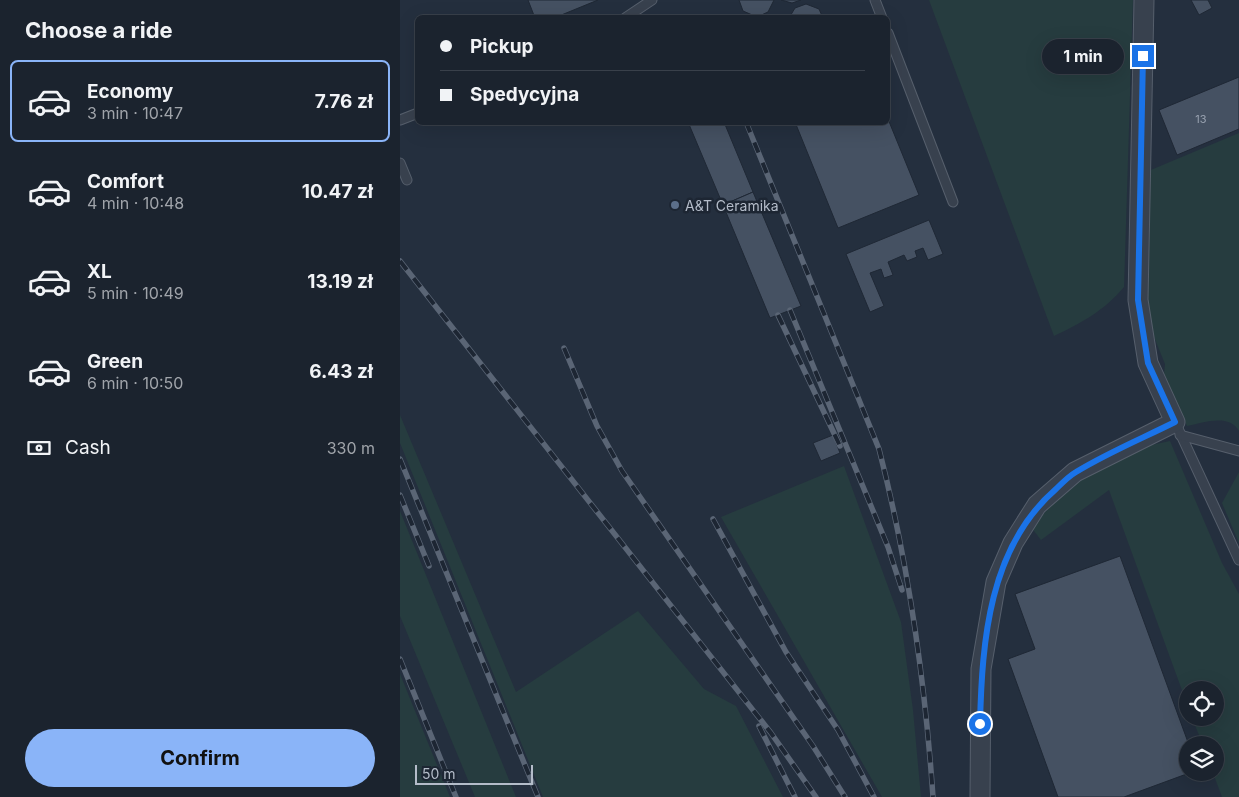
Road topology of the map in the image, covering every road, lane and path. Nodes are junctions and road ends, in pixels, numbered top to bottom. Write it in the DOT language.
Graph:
graph roads {
  1 [pos="652,0"];
  2 [pos="875,0"];
  3 [pos="1144,0"];
  4 [pos="630,15"];
  5 [pos="881,15"];
  6 [pos="890,38"];
  7 [pos="415,114"];
  8 [pos="400,120"];
  9 [pos="400,163"];
  10 [pos="406,180"];
  11 [pos="953,202"];
  12 [pos="1178,428"];
  13 [pos="1239,451"];
  14 [pos="1239,560"];
  15 [pos="980,797"];
  1 -- 4 [label="lane"];
  2 -- 5 [label="lane"];
  3 -- 12 [label="street"];
  6 -- 11 [label="lane"];
  7 -- 8 [label="lane"];
  9 -- 10 [label="lane"];
  12 -- 13 [label="lane"];
  12 -- 14 [label="lane"];
  12 -- 15 [label="street"];
}
